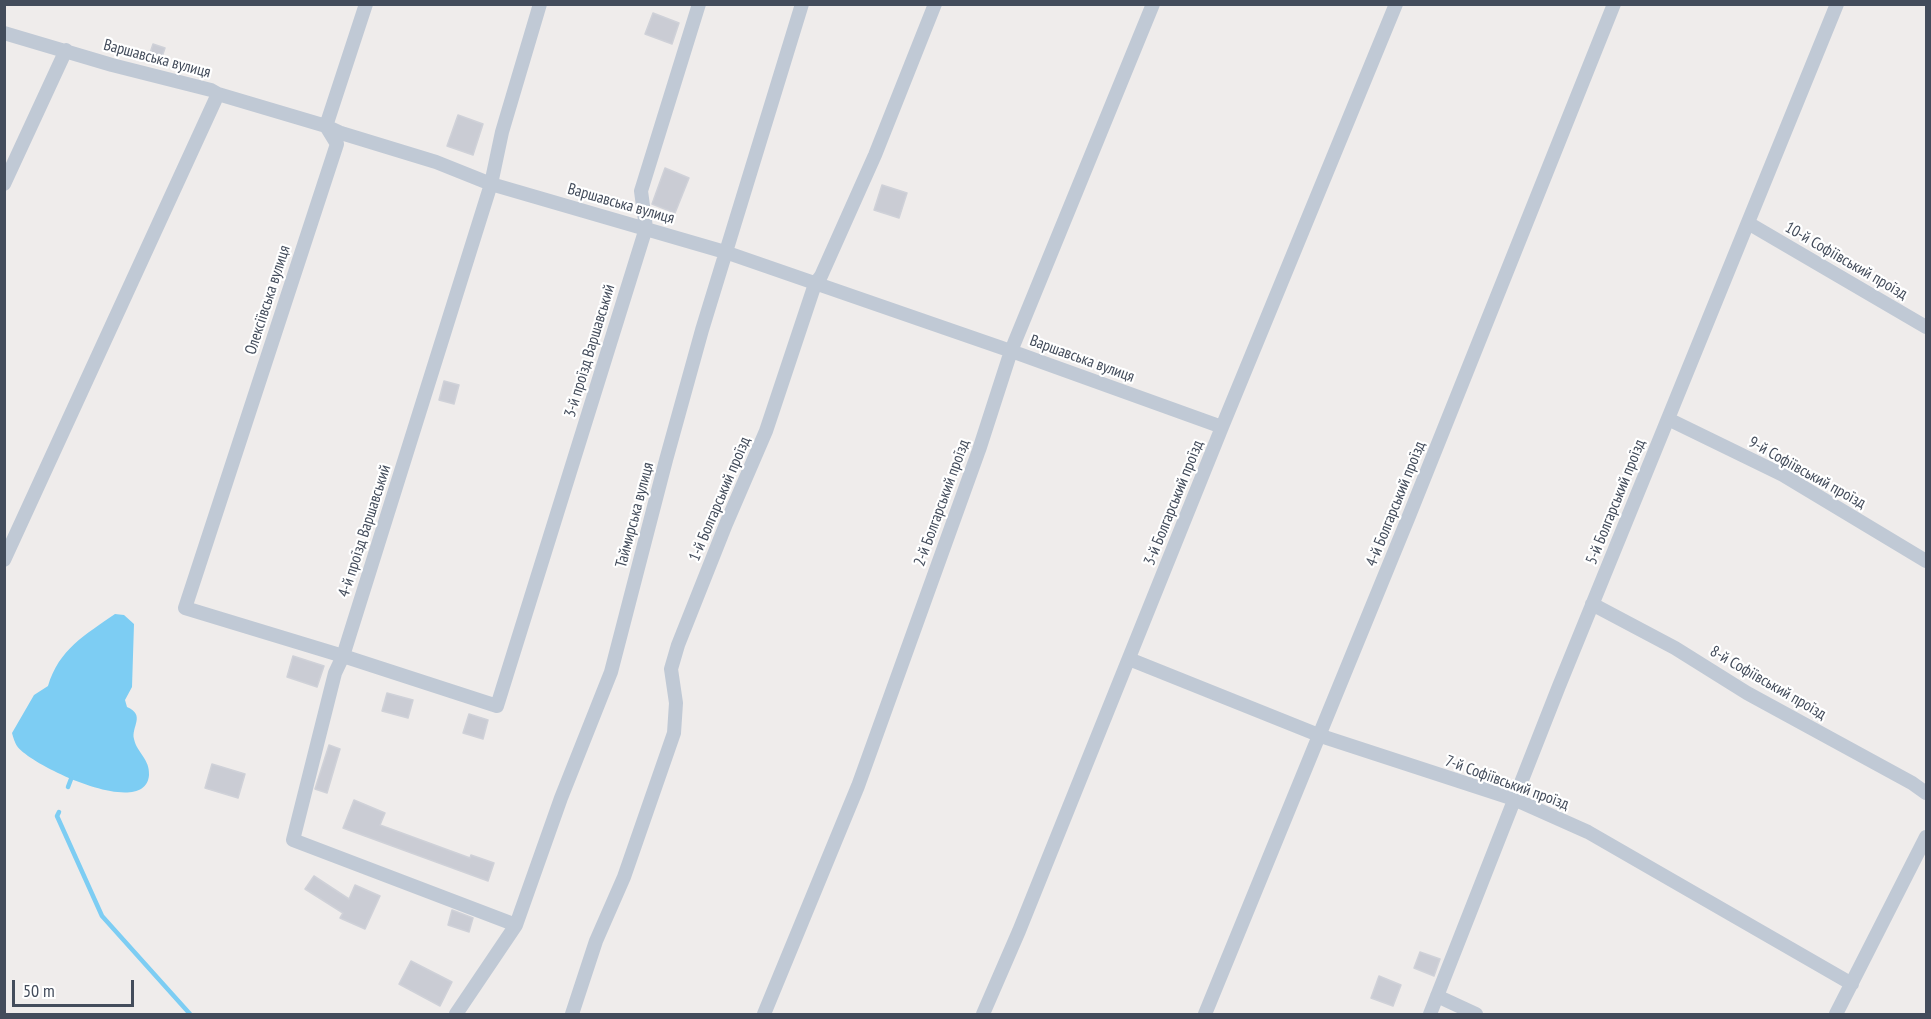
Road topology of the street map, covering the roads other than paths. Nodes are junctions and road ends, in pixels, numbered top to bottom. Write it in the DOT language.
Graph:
graph roads {
  1 [pos="366,4"];
  2 [pos="540,4"];
  3 [pos="699,4"];
  4 [pos="802,4"];
  5 [pos="935,4"];
  6 [pos="1153,4"];
  7 [pos="1396,4"];
  8 [pos="1614,4"];
  9 [pos="1837,4"];
  10 [pos="4,33"];
  11 [pos="66,50"];
  12 [pos="218,94"];
  13 [pos="326,126"];
  14 [pos="4,184"];
  15 [pos="491,184"];
  16 [pos="1748,223"];
  17 [pos="646,228"];
  18 [pos="725,252"];
  19 [pos="815,285"];
  20 [pos="1926,327"];
  21 [pos="1011,351"];
  22 [pos="1668,419"];
  23 [pos="1222,427"];
  24 [pos="4,560"];
  25 [pos="1926,561"];
  26 [pos="1592,604"];
  27 [pos="343,656"];
  28 [pos="1128,659"];
  29 [pos="1321,736"];
  30 [pos="1926,793"];
  31 [pos="1514,800"];
  32 [pos="1926,837"];
  33 [pos="516,925"];
  34 [pos="1852,984"];
  35 [pos="1437,996"];
  36 [pos="456,1014"];
  37 [pos="572,1014"];
  38 [pos="764,1014"];
  39 [pos="983,1014"];
  40 [pos="1205,1014"];
  41 [pos="1430,1014"];
  42 [pos="1476,1014"];
  43 [pos="1836,1014"];
  1 -- 13 [label="street"];
  2 -- 15 [label="street, 4-й проїзд Варшавський"];
  3 -- 17 [label="street, 3-й проїзд Варшавський"];
  4 -- 18 [label="street, Таймирська вулиця"];
  5 -- 19 [label="street, 1-й Болгарський проїзд"];
  6 -- 21 [label="street, 2-й Болгарський проїзд"];
  7 -- 23 [label="street, 3-й Болгарський проїзд"];
  8 -- 29 [label="street, 4-й Болгарський проїзд"];
  9 -- 16 [label="street, 5-й Болгарський проїзд"];
  10 -- 11 [label="street, Варшавська вулиця"];
  11 -- 12 [label="street, Варшавська вулиця"];
  11 -- 14 [label="street"];
  12 -- 13 [label="street, Варшавська вулиця"];
  12 -- 24 [label="street"];
  13 -- 15 [label="street, Варшавська вулиця"];
  13 -- 27 [label="street, Олексіївська вулиця"];
  15 -- 17 [label="street, Варшавська вулиця"];
  15 -- 27 [label="street, 4-й проїзд Варшавський"];
  16 -- 20 [label="street, 10-й Софіївський проїзд"];
  16 -- 22 [label="street, 5-й Болгарський проїзд"];
  17 -- 18 [label="street, Варшавська вулиця"];
  17 -- 27 [label="street, 3-й проїзд Варшавський"];
  18 -- 19 [label="street, Варшавська вулиця"];
  18 -- 33 [label="street, Таймирська вулиця"];
  19 -- 21 [label="street, Варшавська вулиця"];
  19 -- 37 [label="street, 1-й Болгарський проїзд"];
  21 -- 23 [label="street, Варшавська вулиця"];
  21 -- 38 [label="street, 2-й Болгарський проїзд"];
  22 -- 25 [label="street, 9-й Софіївський проїзд"];
  22 -- 26 [label="street, 5-й Болгарський проїзд"];
  23 -- 28 [label="street, 3-й Болгарський проїзд"];
  26 -- 30 [label="street, 8-й Софіївський проїзд"];
  26 -- 31 [label="street, 5-й Болгарський проїзд"];
  27 -- 33 [label="street, 4-й проїзд Варшавський"];
  28 -- 29 [label="street, 7-й Софіївський проїзд"];
  28 -- 39 [label="street, 3-й Болгарський проїзд"];
  29 -- 31 [label="street, 7-й Софіївський проїзд"];
  29 -- 40 [label="street, 4-й Болгарський проїзд"];
  31 -- 34 [label="street, 7-й Софіївський проїзд"];
  31 -- 35 [label="street, 5-й Болгарський проїзд"];
  32 -- 34 [label="street"];
  33 -- 36 [label="street, Таймирська вулиця"];
  34 -- 43 [label="street"];
  35 -- 41 [label="street, 5-й Болгарський проїзд"];
  35 -- 42 [label="street"];
}
